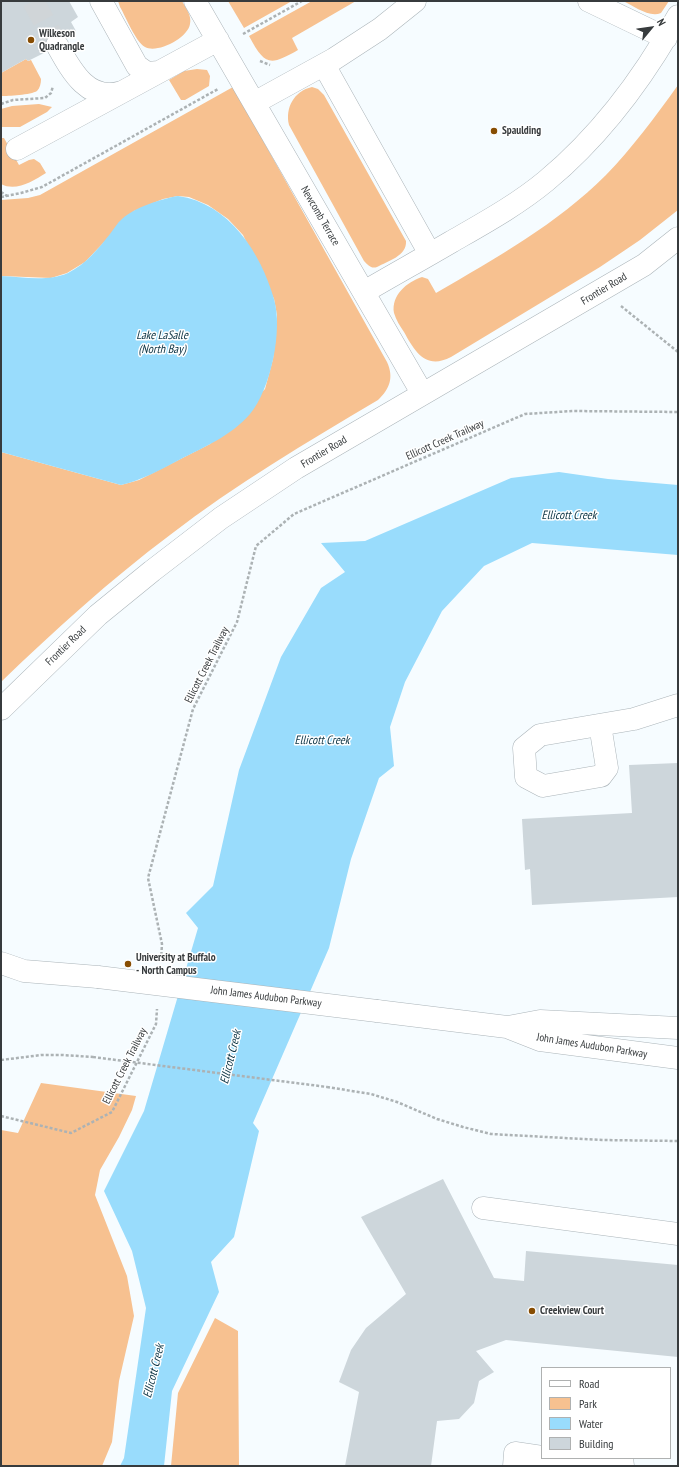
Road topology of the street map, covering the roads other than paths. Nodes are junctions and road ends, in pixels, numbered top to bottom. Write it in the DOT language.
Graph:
graph roads {
  1 [pos="101,1"];
  2 [pos="195,1"];
  3 [pos="415,1"];
  4 [pos="589,1"];
  5 [pos="678,16"];
  6 [pos="666,38"];
  7 [pos="218,40"];
  8 [pos="57,45"];
  9 [pos="324,65"];
  10 [pos="159,72"];
  11 [pos="123,91"];
  12 [pos="254,103"];
  13 [pos="17,149"];
  14 [pos="678,238"];
  15 [pos="430,254"];
  16 [pos="364,292"];
  17 [pos="422,393"];
  18 [pos="678,705"];
  19 [pos="1,709"];
  20 [pos="600,725"];
  21 [pos="1,963"];
  22 [pos="24,971"];
  23 [pos="1,982"];
  24 [pos="507,1027"];
  25 [pos="678,1028"];
  26 [pos="678,1058"];
  27 [pos="483,1208"];
  28 [pos="678,1234"];
  29 [pos="541,1457"];
  30 [pos="555,1459"];
  31 [pos="514,1466"];
  32 [pos="603,1466"];
  1 -- 10 [label="main road"];
  2 -- 7 [label="main road, Newcomb Terrace"];
  3 -- 9 [label="main road"];
  4 -- 6 [label="main road"];
  5 -- 6 [label="main road"];
  6 -- 15 [label="main road"];
  7 -- 10 [label="main road"];
  7 -- 12 [label="main road, Newcomb Terrace"];
  8 -- 11 [label="main road"];
  9 -- 12 [label="main road"];
  9 -- 15 [label="main road"];
  10 -- 11 [label="main road"];
  11 -- 13 [label="main road"];
  12 -- 16 [label="main road, Newcomb Terrace"];
  14 -- 17 [label="main road, Frontier Road"];
  15 -- 16 [label="main road"];
  16 -- 17 [label="main road, Newcomb Terrace"];
  17 -- 19 [label="main road, Frontier Road"];
  18 -- 20 [label="main road"];
  21 -- 22 [label="main road, John James Audubon Parkway"];
  22 -- 23 [label="main road, John James Audubon Parkway"];
  22 -- 24 [label="main road, John James Audubon Parkway, bridge"];
  24 -- 25 [label="main road, John James Audubon Parkway"];
  24 -- 26 [label="main road, John James Audubon Parkway"];
  27 -- 28 [label="main road"];
  29 -- 31 [label="main road"];
  30 -- 32 [label="main road"];
}
